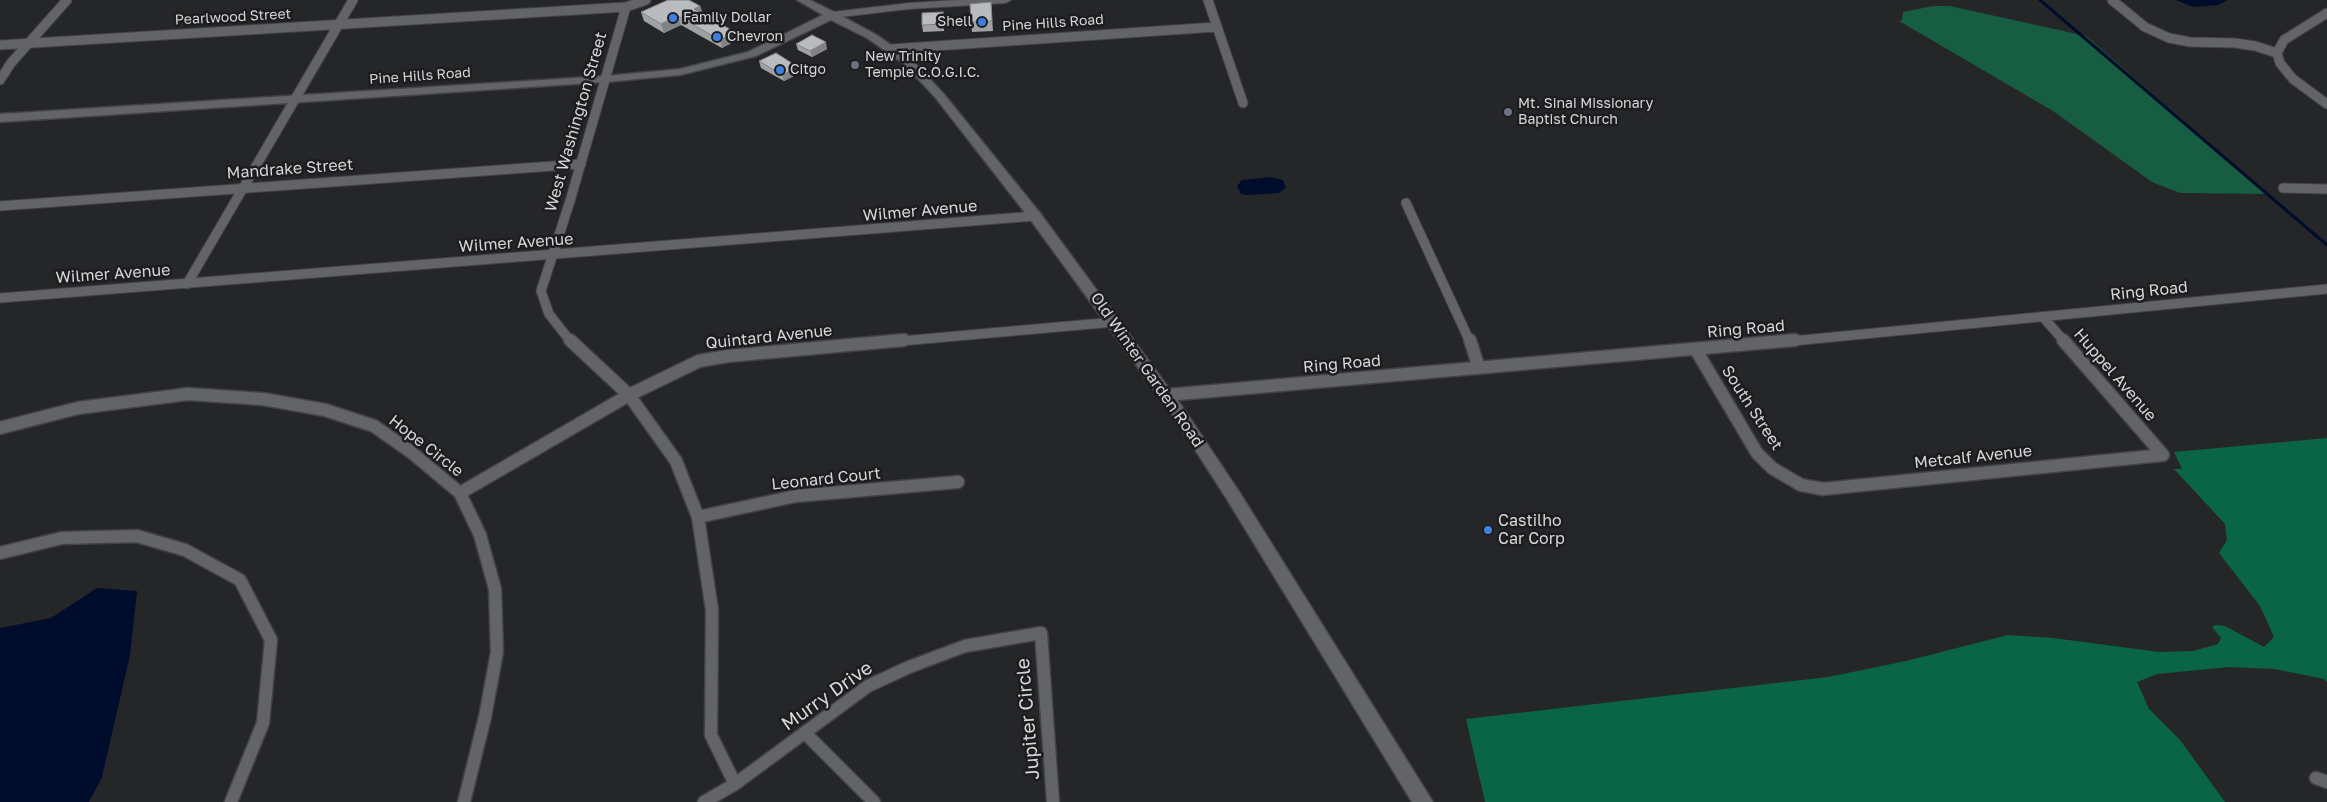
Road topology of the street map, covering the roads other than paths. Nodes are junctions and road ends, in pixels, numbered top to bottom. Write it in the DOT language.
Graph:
graph roads {
  1 [pos="67,0"];
  2 [pos="353,0"];
  3 [pos="646,0"];
  4 [pos="802,0"];
  5 [pos="1006,0"];
  6 [pos="1208,0"];
  7 [pos="2112,0"];
  8 [pos="909,3"];
  9 [pos="626,6"];
  10 [pos="2327,13"];
  11 [pos="832,15"];
  12 [pos="339,24"];
  13 [pos="1216,27"];
  14 [pos="28,43"];
  15 [pos="0,45"];
  16 [pos="892,49"];
  17 [pos="2277,53"];
  18 [pos="606,79"];
  19 [pos="0,80"];
  20 [pos="297,99"];
  21 [pos="1243,103"];
  22 [pos="2327,104"];
  23 [pos="0,118"];
  24 [pos="581,164"];
  25 [pos="244,187"];
  26 [pos="2283,188"];
  27 [pos="2327,189"];
  28 [pos="1406,202"];
  29 [pos="0,206"];
  30 [pos="1035,216"];
  31 [pos="552,255"];
  32 [pos="188,284"];
  33 [pos="2327,289"];
  34 [pos="0,298"];
  35 [pos="2043,317"];
  36 [pos="1114,322"];
  37 [pos="1696,350"];
  38 [pos="1480,368"];
  39 [pos="629,395"];
  40 [pos="1167,395"];
  41 [pos="0,428"];
  42 [pos="2163,455"];
  43 [pos="1788,478"];
  44 [pos="958,482"];
  45 [pos="460,493"];
  46 [pos="698,517"];
  47 [pos="0,553"];
  48 [pos="1041,633"];
  49 [pos="806,733"];
  50 [pos="735,784"];
  51 [pos="231,802"];
  52 [pos="464,802"];
  53 [pos="704,802"];
  54 [pos="874,802"];
  55 [pos="1053,802"];
  56 [pos="1423,802"];
  1 -- 14 [label="street"];
  2 -- 12 [label="street"];
  3 -- 9 [label="street, Pearlwood Street"];
  4 -- 11 [label="main road, Old Winter Garden Road"];
  5 -- 8 [label="street"];
  6 -- 13 [label="street"];
  7 -- 17 [label="street"];
  8 -- 11 [label="street"];
  9 -- 12 [label="street, Pearlwood Street"];
  9 -- 18 [label="street, West Washington Street"];
  10 -- 17 [label="street"];
  11 -- 16 [label="main road, Old Winter Garden Road"];
  11 -- 18 [label="main road, Pine Hills Road"];
  12 -- 14 [label="street, Pearlwood Street"];
  12 -- 20 [label="street"];
  13 -- 16 [label="street, Pine Hills Road"];
  13 -- 21 [label="street"];
  14 -- 15 [label="street, Pearlwood Street"];
  14 -- 19 [label="street"];
  16 -- 30 [label="main road, Old Winter Garden Road"];
  17 -- 22 [label="street"];
  18 -- 20 [label="main road, Pine Hills Road"];
  18 -- 24 [label="street, West Washington Street"];
  20 -- 23 [label="main road, Pine Hills Road"];
  20 -- 25 [label="street"];
  24 -- 25 [label="street, Mandrake Street"];
  24 -- 31 [label="street, West Washington Street"];
  25 -- 29 [label="street, Mandrake Street"];
  25 -- 32 [label="street"];
  26 -- 27 [label="street"];
  28 -- 38 [label="street"];
  30 -- 31 [label="street, Wilmer Avenue"];
  30 -- 36 [label="main road, Old Winter Garden Road"];
  31 -- 32 [label="street, Wilmer Avenue"];
  31 -- 39 [label="street, West Washington Street"];
  32 -- 34 [label="street, Wilmer Avenue"];
  33 -- 35 [label="street, Ring Road"];
  35 -- 37 [label="street, Ring Road"];
  35 -- 42 [label="street, Huppel Avenue"];
  36 -- 39 [label="street, Quintard Avenue"];
  36 -- 40 [label="main road, Old Winter Garden Road"];
  37 -- 38 [label="street, Ring Road"];
  37 -- 43 [label="street, South Street"];
  38 -- 40 [label="street, Ring Road"];
  39 -- 45 [label="street, Quintard Avenue"];
  39 -- 46 [label="street, West Washington Street"];
  40 -- 56 [label="main road, Old Winter Garden Road"];
  41 -- 45 [label="street, Hope Circle"];
  42 -- 43 [label="street, Metcalf Avenue"];
  44 -- 46 [label="street, Leonard Court"];
  45 -- 52 [label="street, Hope Circle"];
  46 -- 50 [label="street, West Washington Street"];
  47 -- 51 [label="street"];
  48 -- 49 [label="street, Murry Drive"];
  48 -- 55 [label="street, Jupiter Circle"];
  49 -- 50 [label="street, Murry Drive"];
  49 -- 54 [label="street"];
  50 -- 53 [label="street, Murry Drive"];
}
